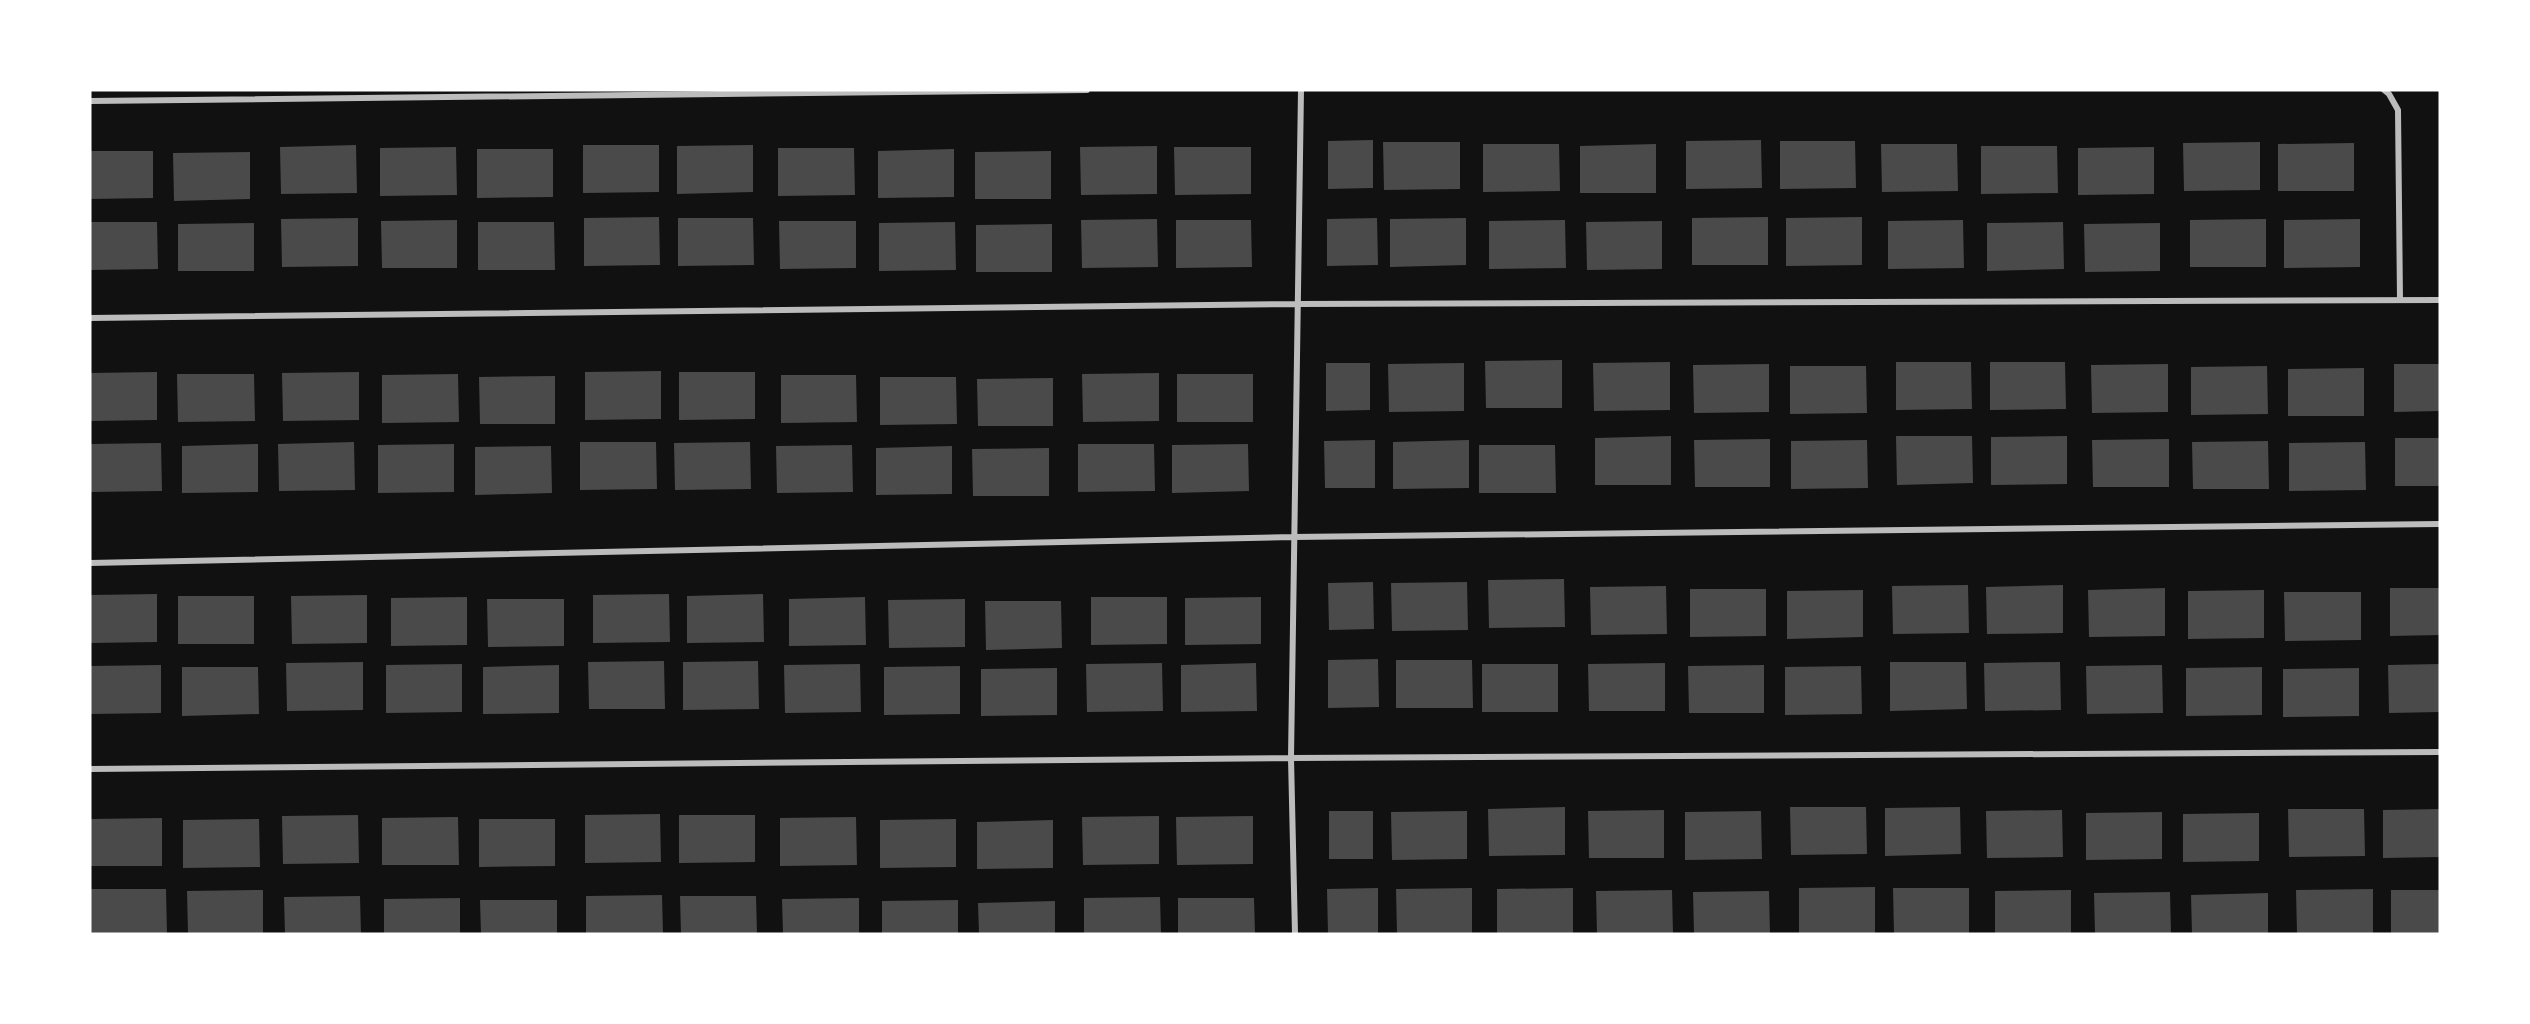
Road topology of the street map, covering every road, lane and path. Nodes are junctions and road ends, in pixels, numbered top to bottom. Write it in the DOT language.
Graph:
graph roads {
  1 [pos="1087,90"];
  2 [pos="1301,90"];
  3 [pos="2387,92"];
  4 [pos="90,101"];
  5 [pos="2400,300"];
  6 [pos="2440,300"];
  7 [pos="1297,304"];
  8 [pos="90,318"];
  9 [pos="2440,524"];
  10 [pos="1293,537"];
  11 [pos="90,562"];
  12 [pos="2440,752"];
  13 [pos="1291,758"];
  14 [pos="90,769"];
  15 [pos="1295,934"];
  1 -- 4 [label="street"];
  2 -- 7 [label="street"];
  3 -- 5 [label="street"];
  5 -- 6 [label="street"];
  5 -- 7 [label="street"];
  7 -- 8 [label="street"];
  7 -- 10 [label="street"];
  9 -- 10 [label="street"];
  10 -- 11 [label="street"];
  10 -- 13 [label="street"];
  12 -- 13 [label="street"];
  13 -- 14 [label="street"];
  13 -- 15 [label="street"];
}
